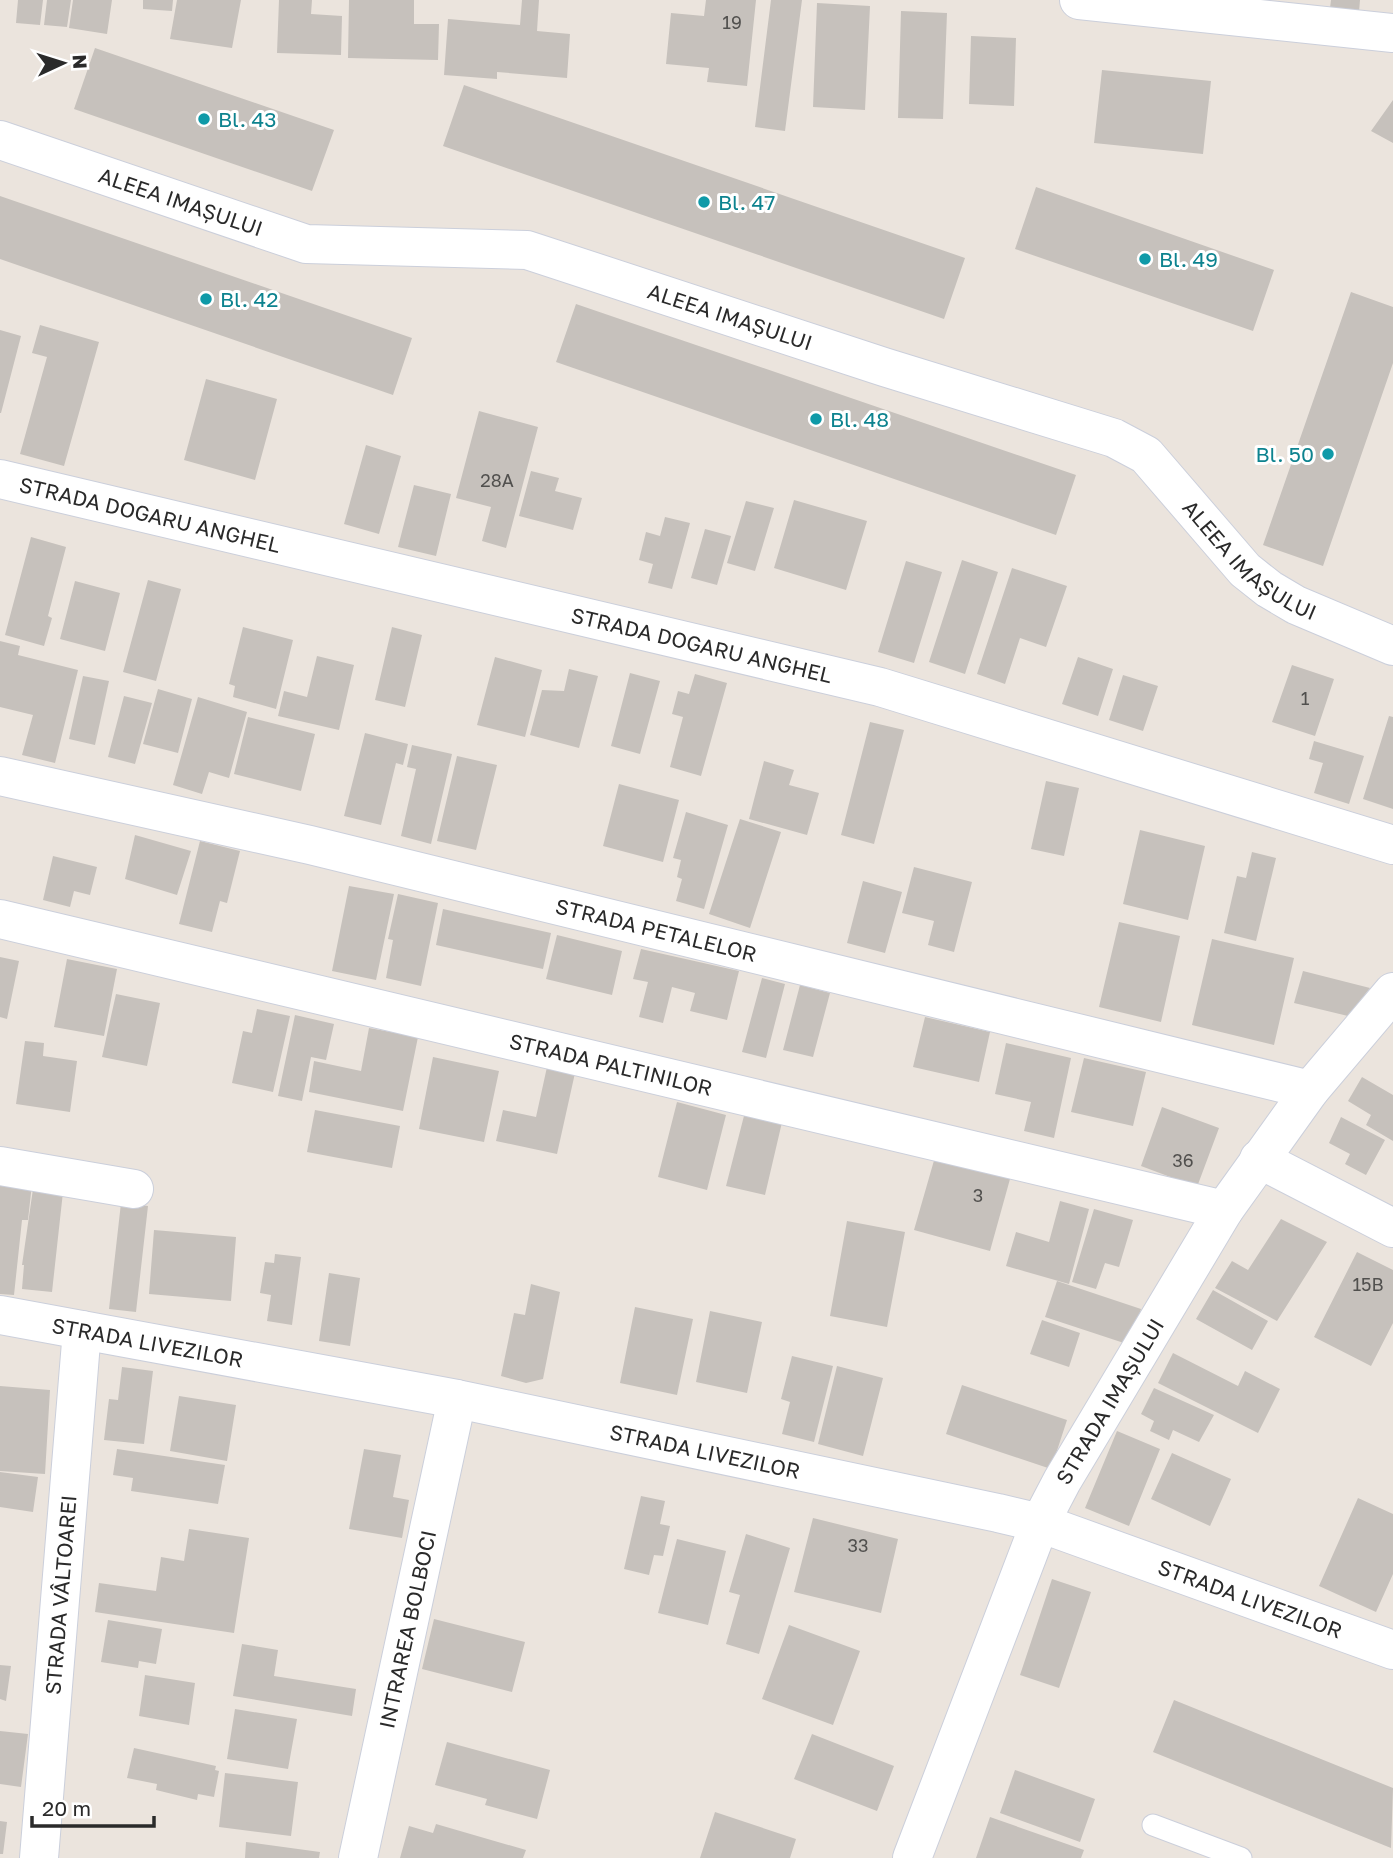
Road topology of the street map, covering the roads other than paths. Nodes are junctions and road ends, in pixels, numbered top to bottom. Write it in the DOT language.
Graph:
graph roads {
  1 [pos="1079,0"];
  2 [pos="1393,33"];
  3 [pos="0,140"];
  4 [pos="0,480"];
  5 [pos="1393,646"];
  6 [pos="0,776"];
  7 [pos="1393,845"];
  8 [pos="0,919"];
  9 [pos="1393,992"];
  10 [pos="1310,1090"];
  11 [pos="1259,1159"];
  12 [pos="0,1166"];
  13 [pos="134,1189"];
  14 [pos="1224,1210"];
  15 [pos="1393,1228"];
  16 [pos="0,1315"];
  17 [pos="82,1330"];
  18 [pos="457,1398"];
  19 [pos="1040,1523"];
  20 [pos="1393,1650"];
  21 [pos="1153,1825"];
  22 [pos="39,1858"];
  23 [pos="358,1858"];
  24 [pos="912,1858"];
  25 [pos="1241,1858"];
  1 -- 2 [label="street"];
  3 -- 5 [label="street, ALEEA IMAȘULUI"];
  4 -- 7 [label="street, STRADA DOGARU ANGHEL"];
  6 -- 10 [label="street, STRADA PETALELOR"];
  8 -- 14 [label="street, STRADA PALTINILOR"];
  9 -- 10 [label="street, STRADA IMAȘULUI"];
  10 -- 11 [label="street, STRADA IMAȘULUI"];
  11 -- 14 [label="street, STRADA IMAȘULUI"];
  11 -- 15 [label="street"];
  12 -- 13 [label="street"];
  14 -- 19 [label="street, STRADA IMAȘULUI"];
  16 -- 17 [label="street, STRADA LIVEZILOR"];
  17 -- 18 [label="street, STRADA LIVEZILOR"];
  17 -- 22 [label="street, STRADA VÂLTOAREI"];
  18 -- 19 [label="street, STRADA LIVEZILOR"];
  18 -- 23 [label="street, INTRAREA BOLBOCI"];
  19 -- 20 [label="street, STRADA LIVEZILOR"];
  19 -- 24 [label="street, STRADA IMAȘULUI"];
  21 -- 25 [label="lane"];
}
